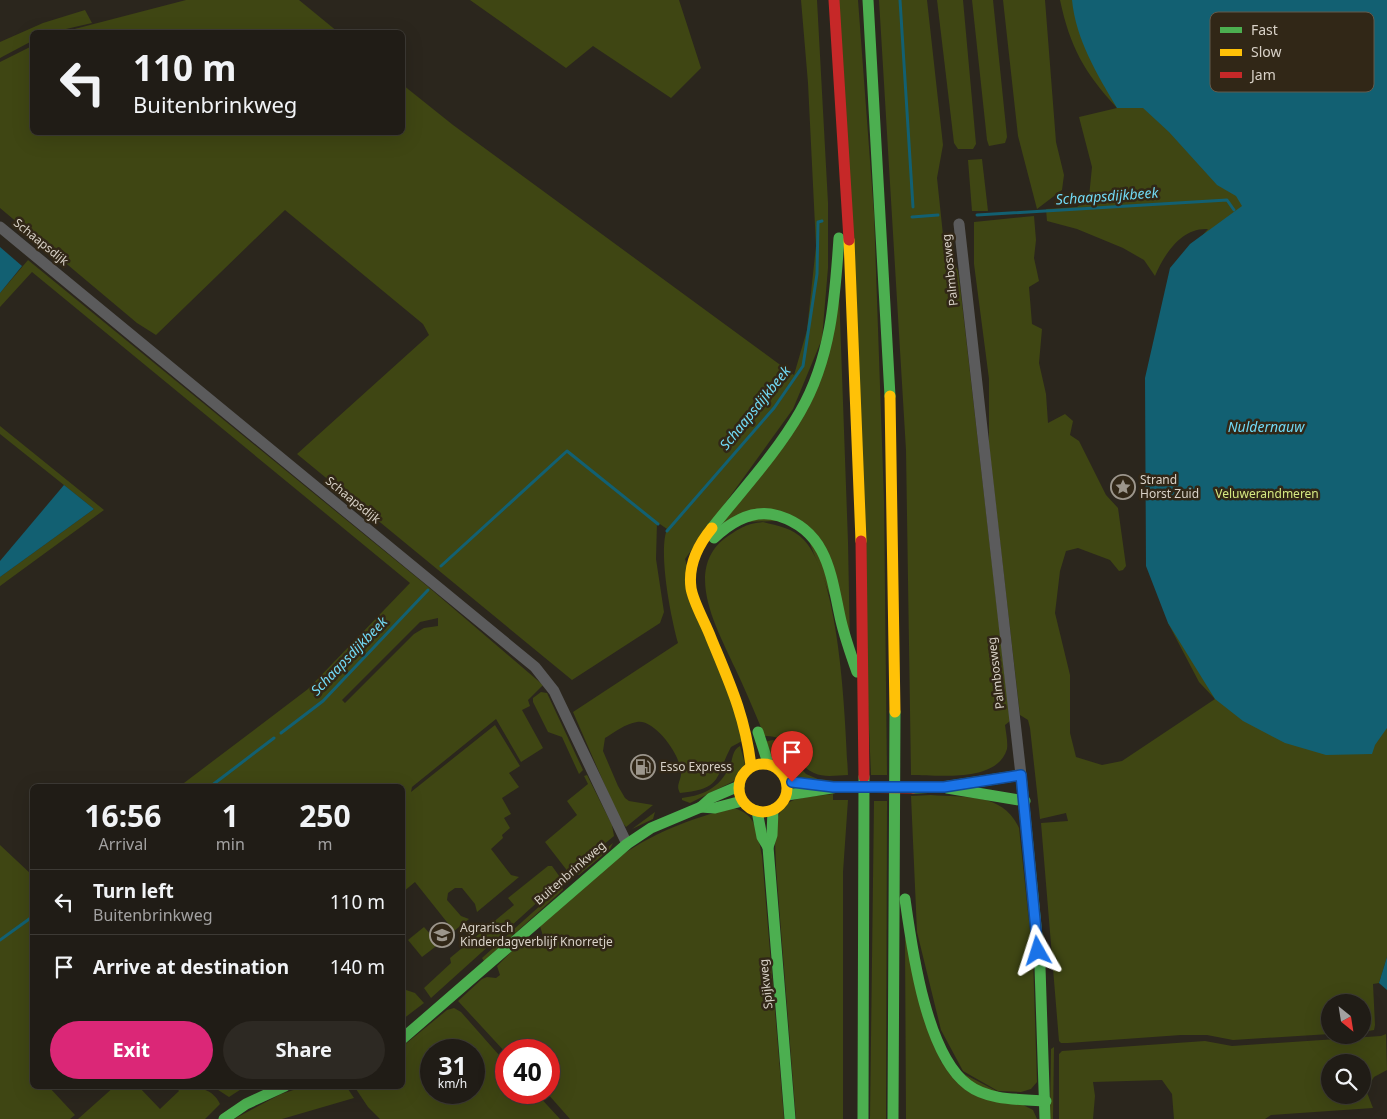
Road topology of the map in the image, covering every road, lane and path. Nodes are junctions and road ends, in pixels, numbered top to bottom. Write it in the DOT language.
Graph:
graph roads {
  1 [pos="834,0"];
  2 [pos="868,0"];
  3 [pos="846,164"];
  4 [pos="959,224"];
  5 [pos="0,227"];
  6 [pos="864,691"];
  7 [pos="768,764"];
  8 [pos="751,766"];
  9 [pos="1021,775"];
  10 [pos="787,780"];
  11 [pos="738,786"];
  12 [pos="836,787"];
  13 [pos="944,787"];
  14 [pos="786,795"];
  15 [pos="742,801"];
  16 [pos="1024,801"];
  17 [pos="701,807"];
  18 [pos="773,810"];
  19 [pos="757,811"];
  20 [pos="627,844"];
  21 [pos="768,847"];
  22 [pos="895,863"];
  23 [pos="405,1036"];
  24 [pos="278,1089"];
  25 [pos="1046,1101"];
  26 [pos="224,1119"];
  27 [pos="790,1119"];
  28 [pos="863,1119"];
  29 [pos="893,1119"];
  30 [pos="1046,1119"];
  1 -- 3 [label="main road"];
  2 -- 22 [label="main road"];
  3 -- 6 [label="main road"];
  3 -- 8 [label="main road"];
  4 -- 9 [label="street, Palmbosweg"];
  5 -- 20 [label="street, Schaapsdijk"];
  6 -- 7 [label="main road"];
  6 -- 28 [label="main road"];
  7 -- 8 [label="main road"];
  7 -- 10 [label="main road"];
  8 -- 11 [label="main road"];
  9 -- 13 [label="main road"];
  9 -- 16 [label="main road, Palmbosweg"];
  10 -- 12 [label="main road"];
  10 -- 14 [label="main road"];
  11 -- 15 [label="main road"];
  11 -- 17 [label="main road, Buitenbrinkweg"];
  12 -- 13 [label="main road, bridge"];
  12 -- 14 [label="main road"];
  13 -- 16 [label="main road"];
  14 -- 18 [label="main road"];
  15 -- 17 [label="main road, Buitenbrinkweg"];
  15 -- 19 [label="main road"];
  16 -- 25 [label="main road, Palmbosweg"];
  17 -- 20 [label="main road, Buitenbrinkweg"];
  18 -- 19 [label="main road"];
  18 -- 21 [label="main road, Spijkweg"];
  19 -- 21 [label="main road, Spijkweg"];
  20 -- 23 [label="main road, Buitenbrinkweg"];
  21 -- 27 [label="main road, Spijkweg"];
  22 -- 25 [label="main road"];
  22 -- 29 [label="main road"];
  24 -- 26 [label="main road"];
  25 -- 30 [label="main road, Palmbosweg"];
}
